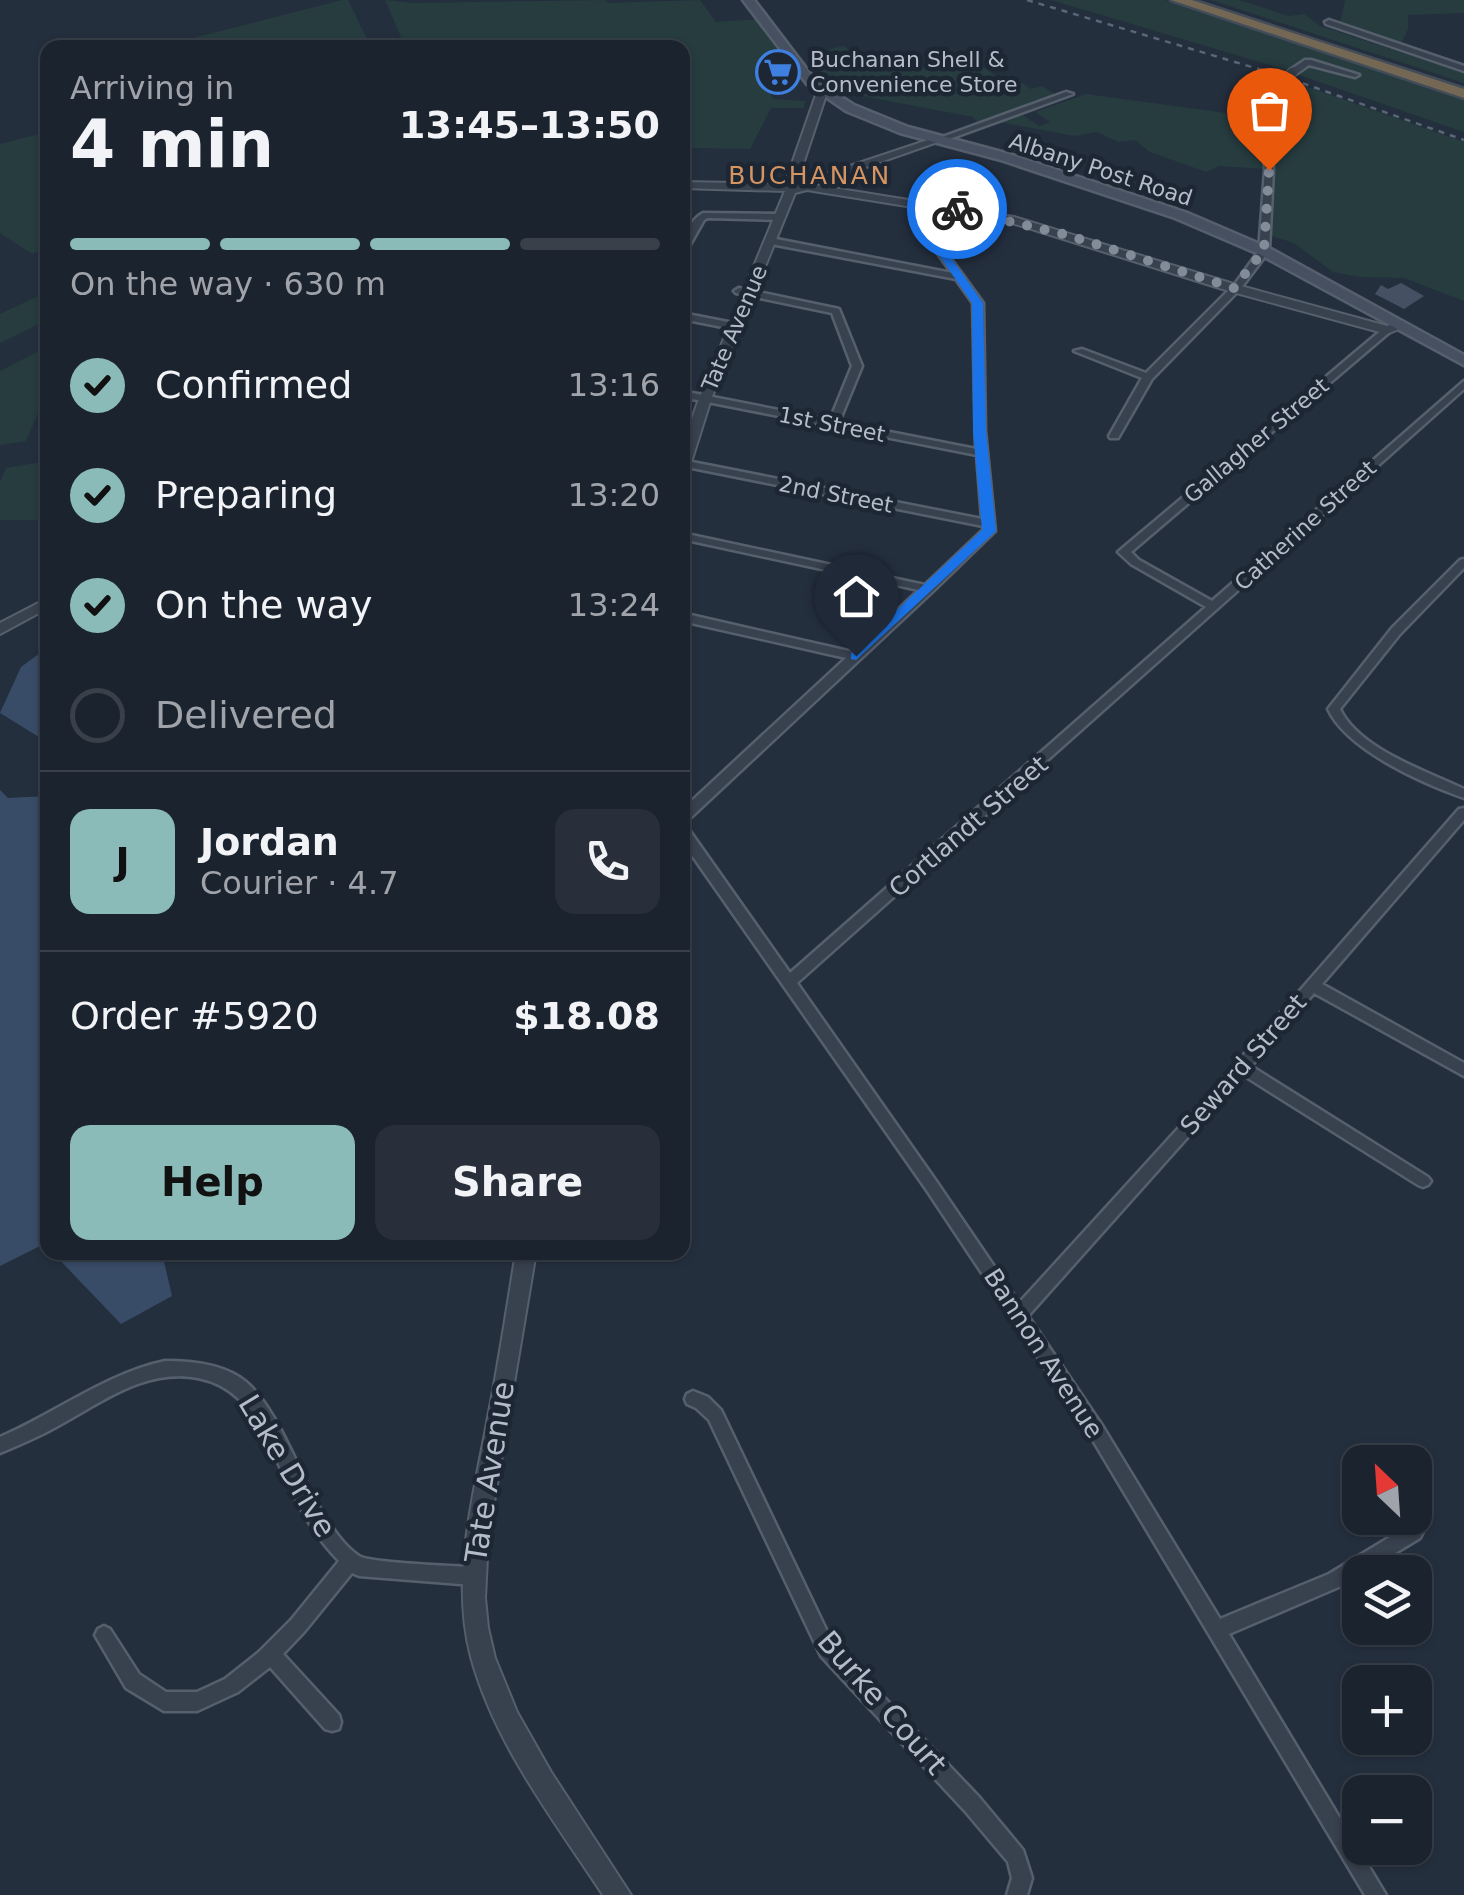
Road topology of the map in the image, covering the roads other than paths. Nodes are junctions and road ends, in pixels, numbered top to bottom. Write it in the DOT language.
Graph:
graph roads {
  1 [pos="748,0"];
  2 [pos="1178,0"];
  3 [pos="1202,0"];
  4 [pos="1329,22"];
  5 [pos="1464,69"];
  6 [pos="1354,74"];
  7 [pos="1464,86"];
  8 [pos="822,92"];
  9 [pos="1068,94"];
  10 [pos="1464,94"];
  11 [pos="938,140"];
  12 [pos="690,185"];
  13 [pos="790,185"];
  14 [pos="809,185"];
  15 [pos="921,204"];
  16 [pos="780,217"];
  17 [pos="690,236"];
  18 [pos="771,241"];
  19 [pos="1264,250"];
  20 [pos="960,277"];
  21 [pos="1234,288"];
  22 [pos="744,292"];
  23 [pos="690,318"];
  24 [pos="733,326"];
  25 [pos="1395,327"];
  26 [pos="1079,352"];
  27 [pos="1464,361"];
  28 [pos="1148,377"];
  29 [pos="1464,384"];
  30 [pos="690,396"];
  31 [pos="704,399"];
  32 [pos="833,425"];
  33 [pos="1114,436"];
  34 [pos="690,443"];
  35 [pos="982,453"];
  36 [pos="690,466"];
  37 [pos="989,524"];
  38 [pos="690,538"];
  39 [pos="1125,551"];
  40 [pos="1464,562"];
  41 [pos="930,589"];
  42 [pos="40,606"];
  43 [pos="1214,606"];
  44 [pos="690,619"];
  45 [pos="0,629"];
  46 [pos="856,656"];
  47 [pos="1148,667"];
  48 [pos="1464,794"];
  49 [pos="690,811"];
  50 [pos="1464,812"];
  51 [pos="690,842"];
  52 [pos="788,984"];
  53 [pos="1312,985"];
  54 [pos="1242,1067"];
  55 [pos="1464,1070"];
  56 [pos="1423,1182"];
  57 [pos="525,1260"];
  58 [pos="1019,1314"];
  59 [pos="694,1399"];
  60 [pos="0,1445"];
  61 [pos="1409,1535"];
  62 [pos="350,1561"];
  63 [pos="472,1576"];
  64 [pos="1216,1630"];
  65 [pos="104,1635"];
  66 [pos="272,1655"];
  67 [pos="332,1722"];
  68 [pos="618,1895"];
  69 [pos="1017,1895"];
  70 [pos="1376,1895"];
  1 -- 8 [label="main road, Albany Post Road"];
  2 -- 10 [label="highway"];
  3 -- 7 [label="highway"];
  4 -- 5 [label="street"];
  6 -- 19 [label="street, bridge"];
  8 -- 11 [label="main road, Albany Post Road"];
  8 -- 13 [label="street, Tate Avenue"];
  9 -- 11 [label="street"];
  11 -- 14 [label="street"];
  11 -- 19 [label="main road, Albany Post Road"];
  12 -- 13 [label="street"];
  13 -- 14 [label="street"];
  13 -- 16 [label="street, Tate Avenue"];
  14 -- 15 [label="street"];
  15 -- 20 [label="street"];
  15 -- 21 [label="street"];
  16 -- 17 [label="street"];
  16 -- 18 [label="street, Tate Avenue"];
  18 -- 20 [label="street"];
  18 -- 22 [label="street, Tate Avenue"];
  19 -- 21 [label="street"];
  19 -- 25 [label="main road, Albany Post Road"];
  20 -- 35 [label="street"];
  21 -- 25 [label="street"];
  21 -- 28 [label="street"];
  22 -- 24 [label="street, Tate Avenue"];
  22 -- 32 [label="street"];
  23 -- 24 [label="street"];
  24 -- 31 [label="street, Tate Avenue"];
  25 -- 27 [label="main road, Albany Post Road"];
  25 -- 39 [label="street, Gallagher Street"];
  26 -- 28 [label="street"];
  28 -- 33 [label="street"];
  29 -- 43 [label="street, Catherine Street"];
  30 -- 31 [label="street, 1st Street"];
  31 -- 32 [label="street, 1st Street"];
  31 -- 34 [label="street, Tate Avenue"];
  32 -- 35 [label="street, 1st Street"];
  35 -- 37 [label="street"];
  36 -- 37 [label="street, 2nd Street"];
  37 -- 41 [label="street"];
  38 -- 41 [label="street"];
  39 -- 43 [label="street"];
  40 -- 48 [label="street"];
  41 -- 46 [label="street"];
  42 -- 45 [label="street"];
  43 -- 47 [label="street, Catherine Street"];
  44 -- 46 [label="street"];
  46 -- 49 [label="street"];
  47 -- 52 [label="street, Cortlandt Street"];
  50 -- 53 [label="street, Seward Street"];
  51 -- 52 [label="street, Bannon Avenue"];
  52 -- 58 [label="street, Bannon Avenue"];
  53 -- 54 [label="street, Seward Street"];
  53 -- 55 [label="street"];
  54 -- 56 [label="street"];
  54 -- 58 [label="street, Seward Street"];
  57 -- 63 [label="street, Tate Avenue"];
  58 -- 64 [label="street, Bannon Avenue"];
  59 -- 69 [label="street, Burke Court"];
  60 -- 62 [label="street, Lake Drive"];
  61 -- 64 [label="street"];
  62 -- 63 [label="street"];
  62 -- 66 [label="street"];
  63 -- 68 [label="street, Tate Avenue"];
  64 -- 70 [label="street, Bannon Avenue"];
  65 -- 66 [label="street"];
  66 -- 67 [label="street"];
}
